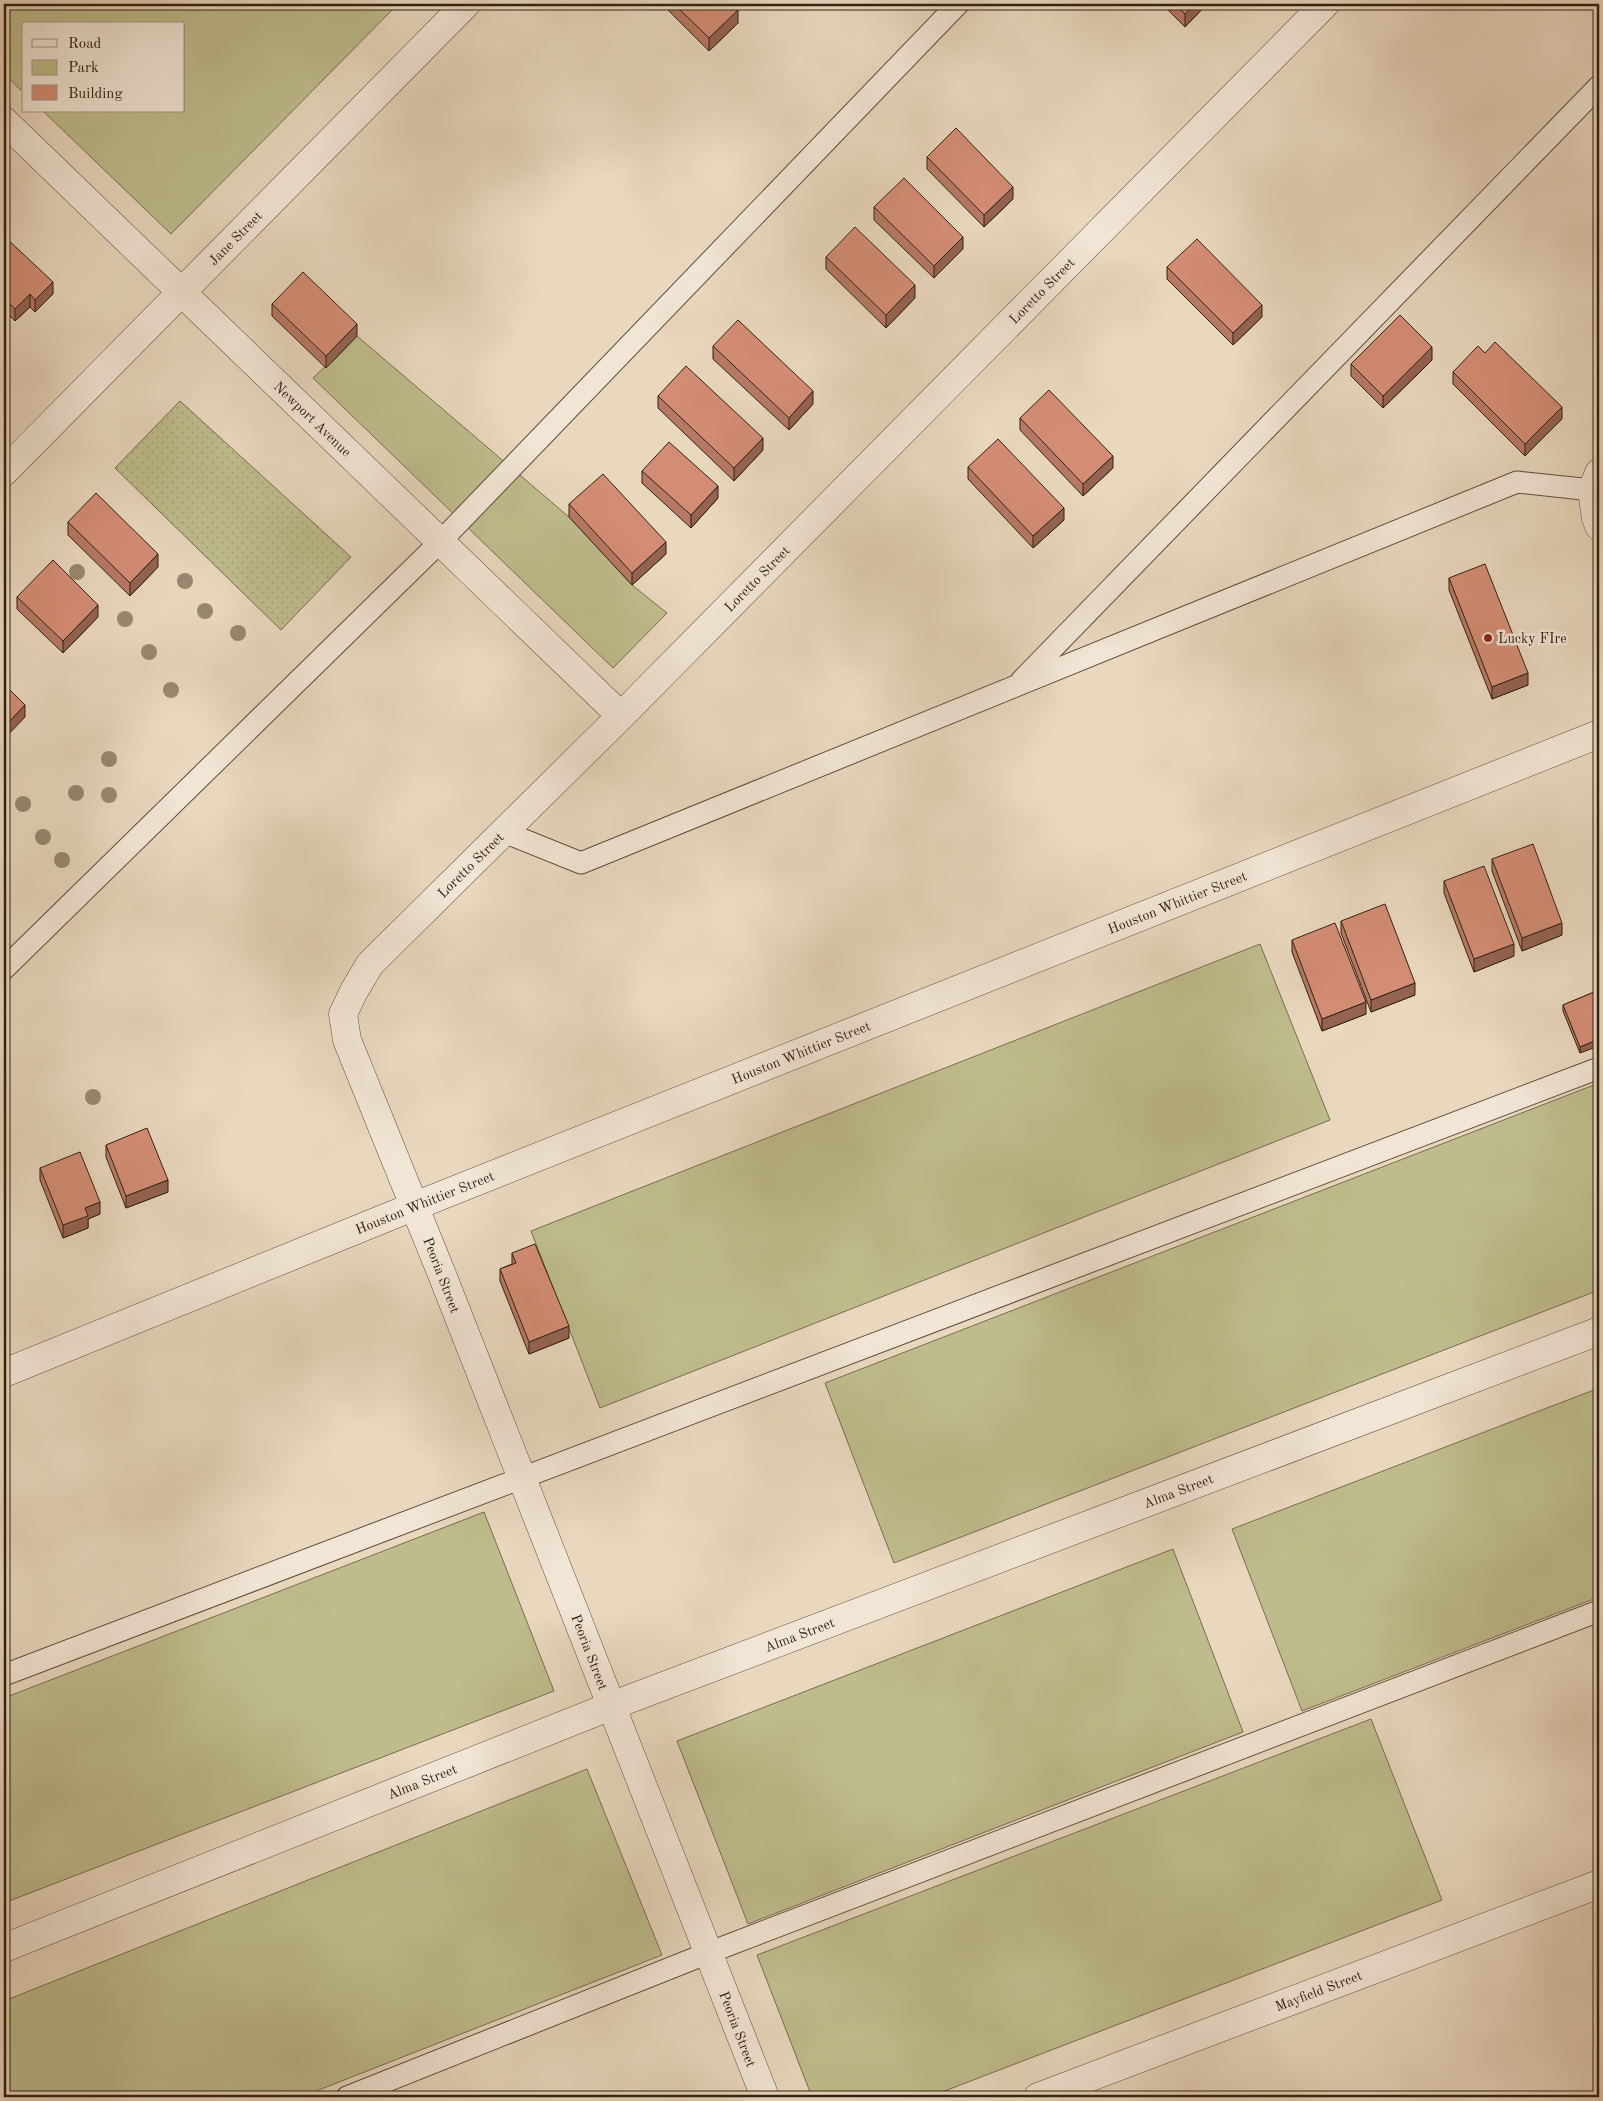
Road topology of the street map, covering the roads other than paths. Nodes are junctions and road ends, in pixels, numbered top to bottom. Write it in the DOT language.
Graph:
graph roads {
  1 [pos="466,4"];
  2 [pos="958,4"];
  3 [pos="1325,4"];
  4 [pos="1599,86"];
  5 [pos="4,121"];
  6 [pos="181,292"];
  7 [pos="4,472"];
  8 [pos="1596,482"];
  9 [pos="1599,526"];
  10 [pos="440,542"];
  11 [pos="1014,687"];
  12 [pos="621,716"];
  13 [pos="1599,734"];
  14 [pos="504,832"];
  15 [pos="4,969"];
  16 [pos="1599,1068"];
  17 [pos="415,1206"];
  18 [pos="1599,1331"];
  19 [pos="4,1373"];
  20 [pos="521,1477"];
  21 [pos="1599,1611"];
  22 [pos="4,1675"];
  23 [pos="611,1706"];
  24 [pos="1599,1884"];
  25 [pos="4,1948"];
  26 [pos="708,1953"];
  27 [pos="347,2097"];
  28 [pos="765,2097"];
  29 [pos="1038,2097"];
  1 -- 6 [label="street, Jane Street"];
  2 -- 10 [label="lane"];
  3 -- 12 [label="street, Loretto Street"];
  4 -- 11 [label="lane"];
  5 -- 6 [label="street, Newport Avenue"];
  6 -- 7 [label="street, Jane Street"];
  6 -- 10 [label="street, Newport Avenue"];
  8 -- 9 [label="street"];
  8 -- 11 [label="lane"];
  10 -- 12 [label="street, Newport Avenue"];
  10 -- 15 [label="lane"];
  11 -- 14 [label="lane"];
  12 -- 14 [label="street, Loretto Street"];
  13 -- 17 [label="street, Houston Whittier Street"];
  14 -- 17 [label="street, Loretto Street"];
  16 -- 20 [label="lane"];
  17 -- 19 [label="street, Houston Whittier Street"];
  17 -- 20 [label="street, Peoria Street"];
  18 -- 23 [label="street, Alma Street"];
  20 -- 22 [label="lane"];
  20 -- 23 [label="street, Peoria Street"];
  21 -- 26 [label="lane"];
  23 -- 25 [label="street, Alma Street"];
  23 -- 26 [label="street, Peoria Street"];
  24 -- 29 [label="street, Mayfield Street"];
  26 -- 27 [label="lane"];
  26 -- 28 [label="street, Peoria Street"];
}
